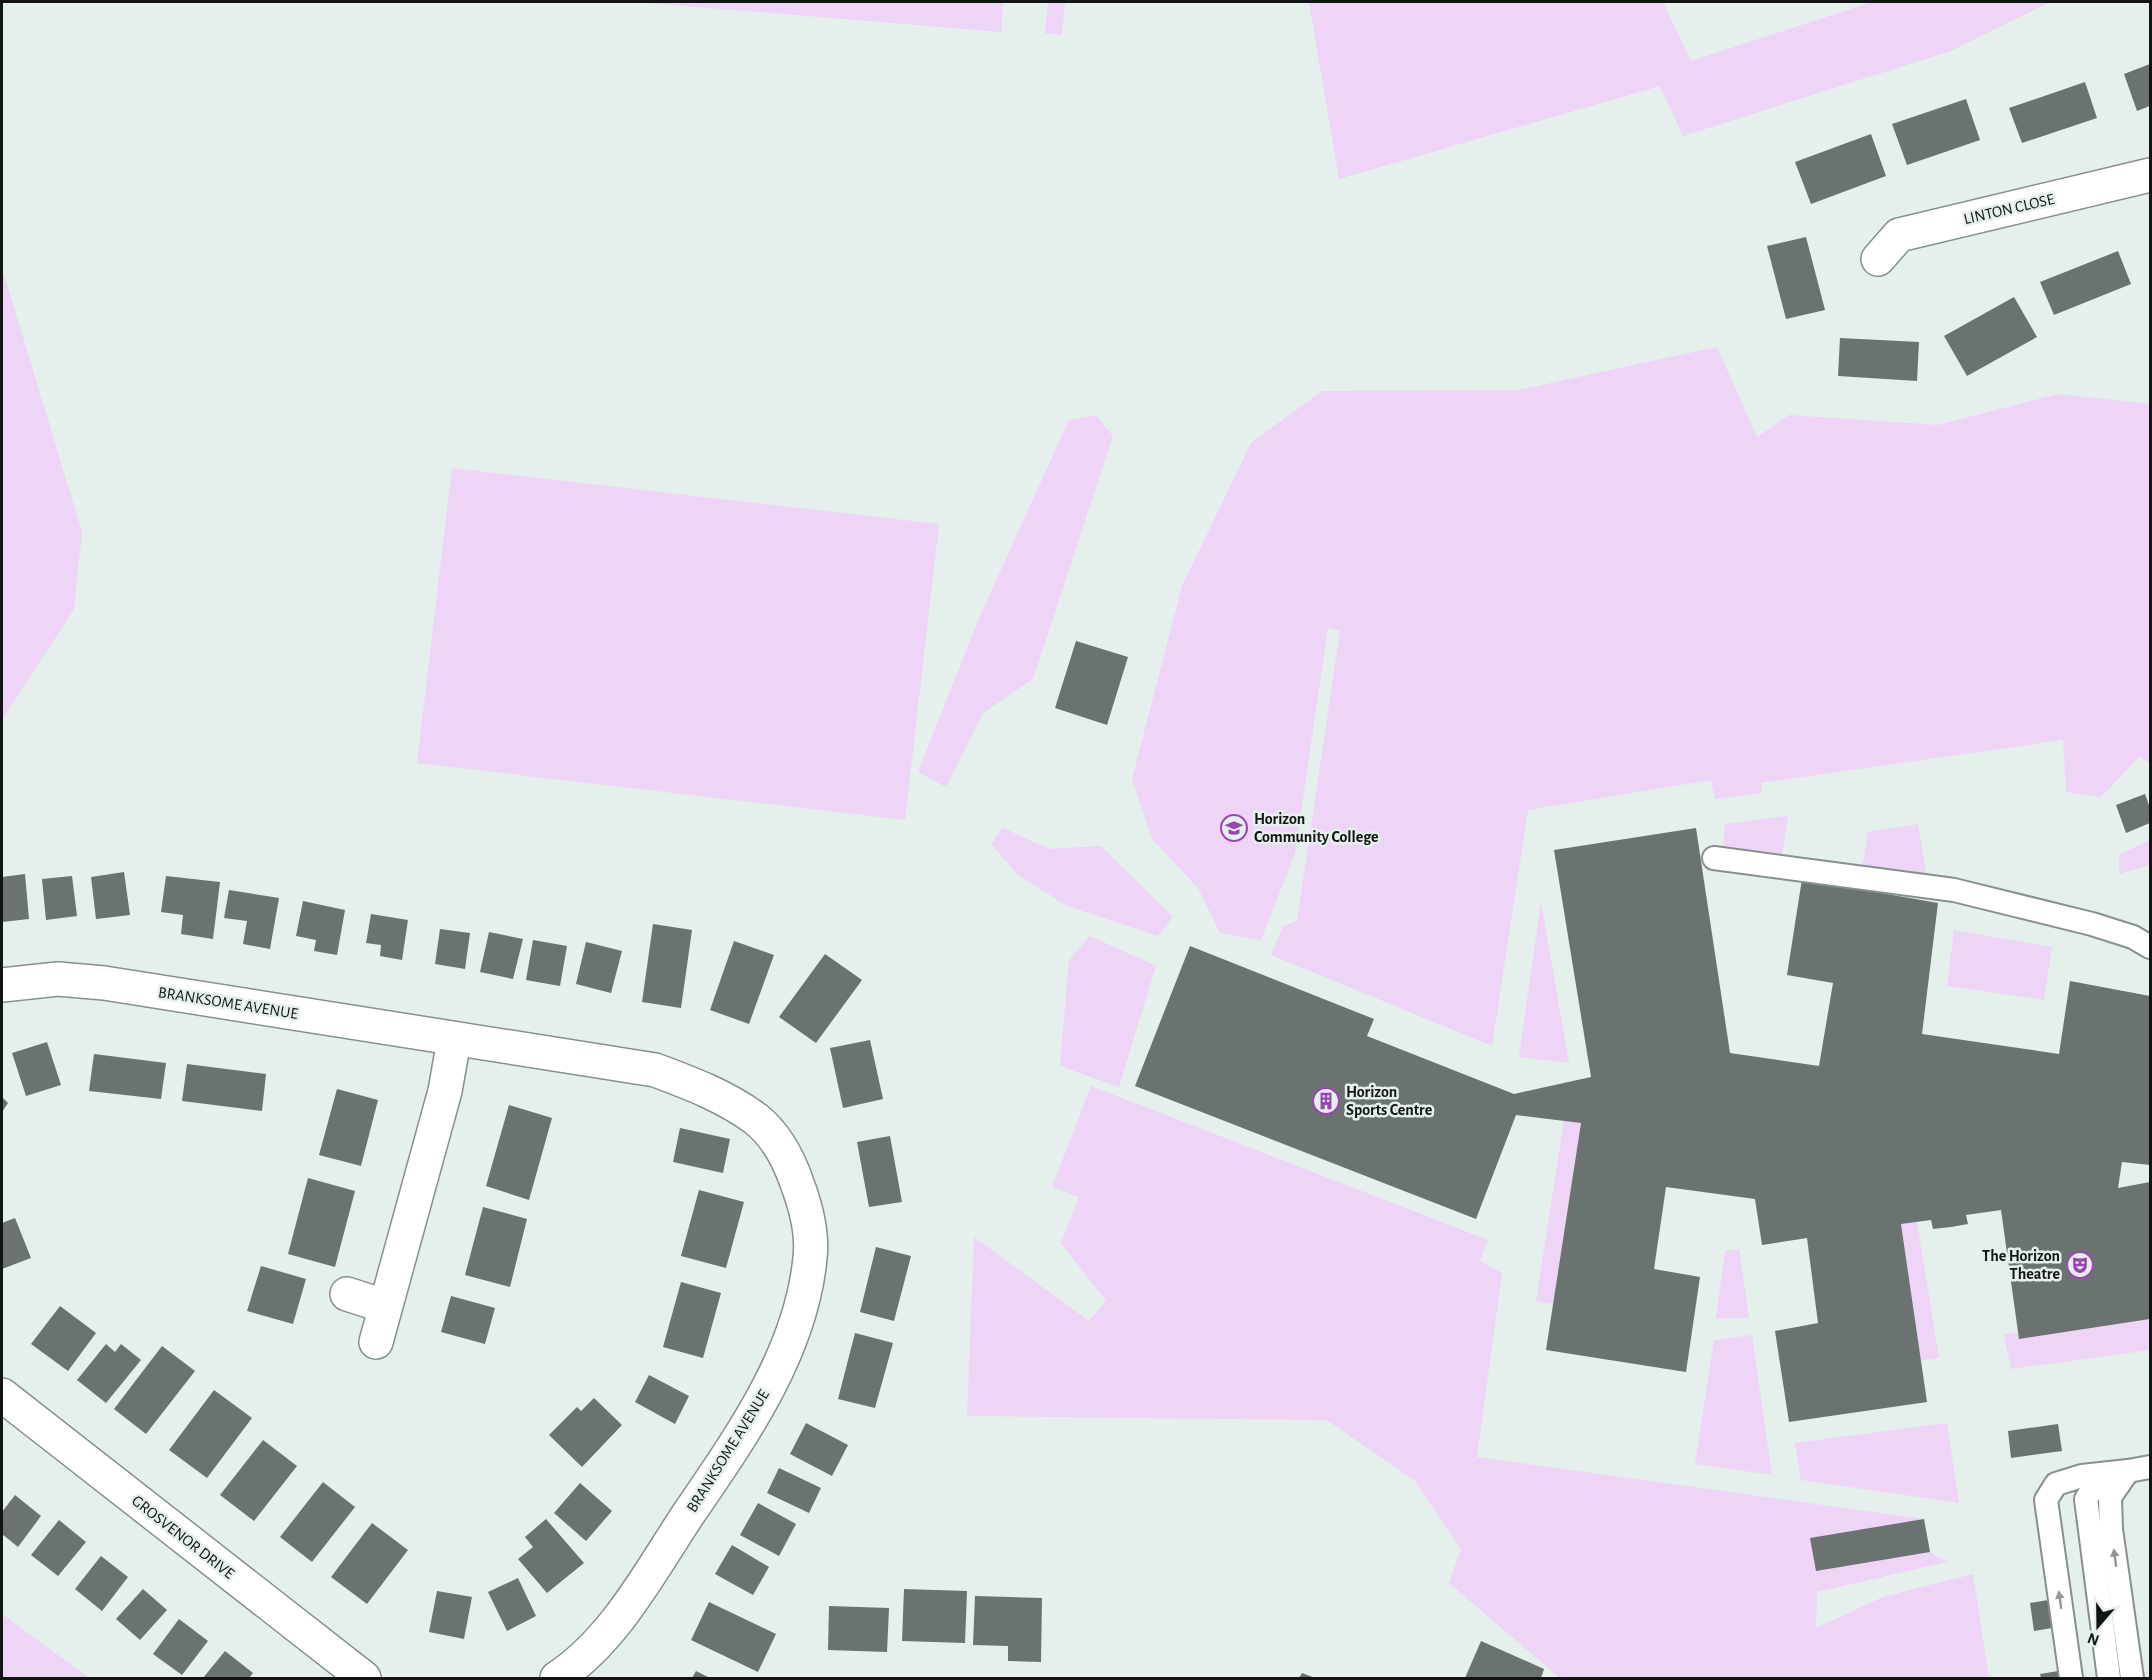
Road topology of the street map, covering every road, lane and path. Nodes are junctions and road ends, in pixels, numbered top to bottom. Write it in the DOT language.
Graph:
graph roads {
  1 [pos="2151,175"];
  2 [pos="1878,259"];
  3 [pos="1714,858"];
  4 [pos="2151,946"];
  5 [pos="2,985"];
  6 [pos="454,1040"];
  7 [pos="346,1294"];
  8 [pos="384,1306"];
  9 [pos="376,1342"];
  10 [pos="2,1395"];
  11 [pos="2151,1467"];
  12 [pos="2128,1471"];
  13 [pos="364,1678"];
  14 [pos="557,1678"];
  15 [pos="2071,1678"];
  16 [pos="2109,1678"];
  17 [pos="2132,1678"];
  1 -- 2 [label="street, LINTON CLOSE"];
  3 -- 4 [label="lane"];
  5 -- 6 [label="street, BRANKSOME AVENUE"];
  6 -- 8 [label="street"];
  6 -- 14 [label="street, BRANKSOME AVENUE"];
  7 -- 8 [label="street"];
  8 -- 9 [label="street"];
  10 -- 13 [label="street, GROSVENOR DRIVE"];
  11 -- 12 [label="lane"];
  15 -- 12 [label="lane, one-way"];
  12 -- 16 [label="lane"];
  17 -- 12 [label="lane, one-way"];
}
